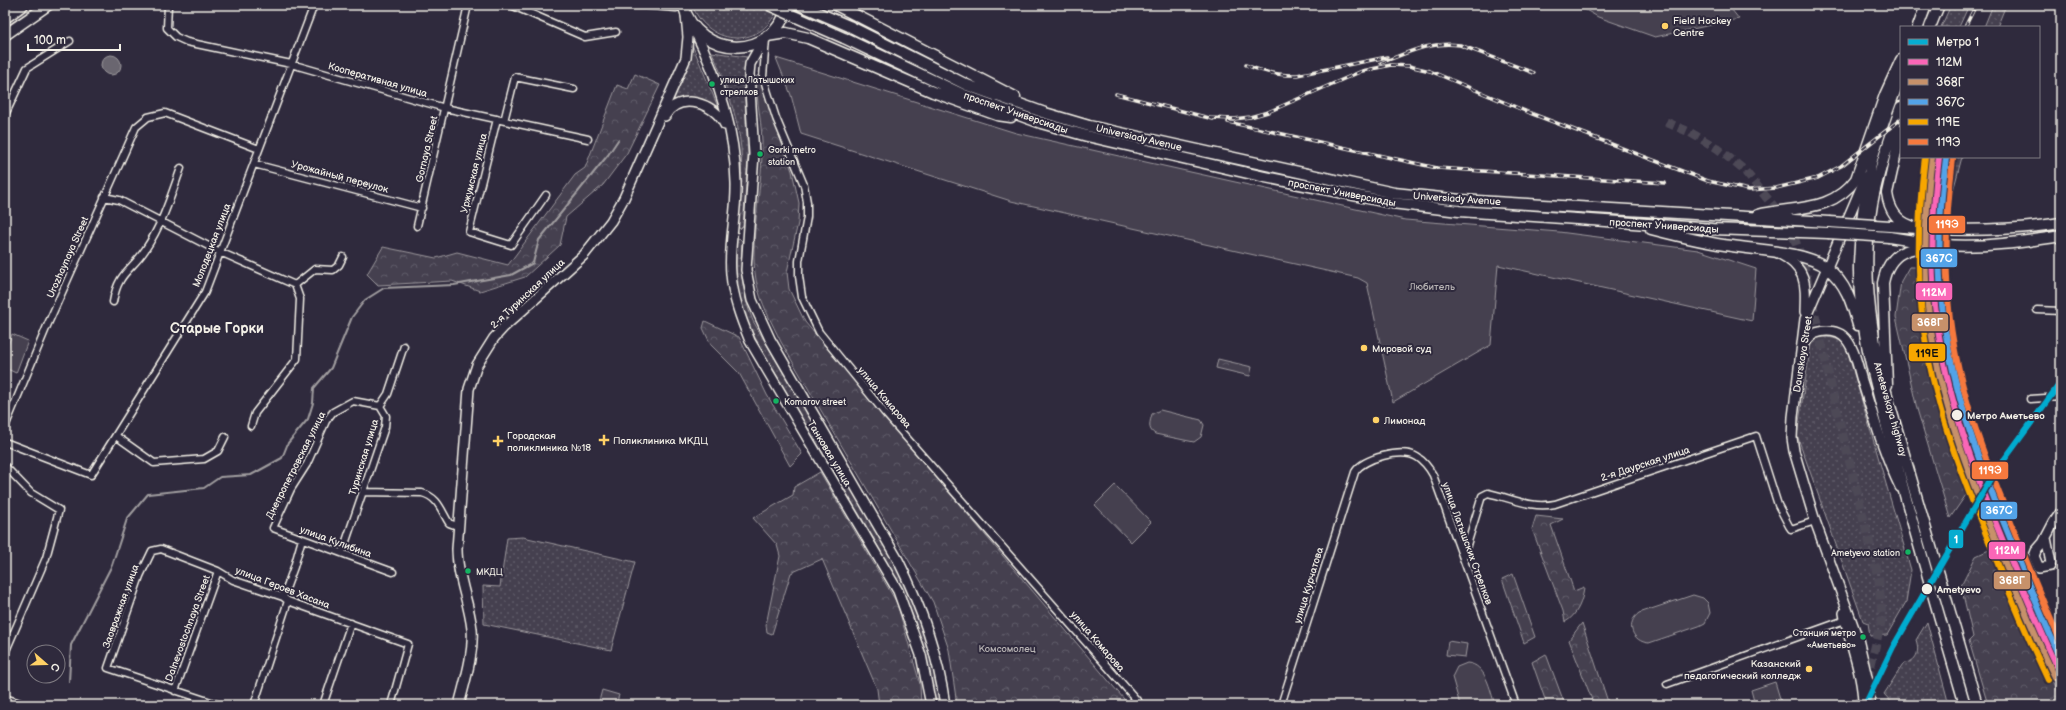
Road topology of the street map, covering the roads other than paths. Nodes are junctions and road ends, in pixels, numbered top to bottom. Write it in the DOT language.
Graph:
graph roads {
  1 [pos="23,5"];
  2 [pos="48,5"];
  3 [pos="168,5"];
  4 [pos="314,5"];
  5 [pos="468,5"];
  6 [pos="511,5"];
  7 [pos="640,5"];
  8 [pos="769,5"];
  9 [pos="800,5"];
  10 [pos="836,5"];
  11 [pos="1926,5"];
  12 [pos="1939,5"];
  13 [pos="788,7"];
  14 [pos="684,8"];
  15 [pos="5,18"];
  16 [pos="692,24"];
  17 [pos="1918,26"];
  18 [pos="1930,26"];
  19 [pos="616,32"];
  20 [pos="5,35"];
  21 [pos="766,38"];
  22 [pos="70,41"];
  23 [pos="1900,62"];
  24 [pos="291,64"];
  25 [pos="749,76"];
  26 [pos="763,78"];
  27 [pos="1900,78"];
  28 [pos="574,89"];
  29 [pos="445,108"];
  30 [pos="1900,110"];
  31 [pos="1045,113"];
  32 [pos="5,115"];
  33 [pos="497,119"];
  34 [pos="504,120"];
  35 [pos="1041,123"];
  36 [pos="1900,135"];
  37 [pos="652,138"];
  38 [pos="588,139"];
  39 [pos="732,140"];
  40 [pos="259,149"];
  41 [pos="254,164"];
  42 [pos="1870,167"];
  43 [pos="181,168"];
  44 [pos="546,195"];
  45 [pos="104,197"];
  46 [pos="422,208"];
  47 [pos="1746,218"];
  48 [pos="162,221"];
  49 [pos="1620,222"];
  50 [pos="2061,223"];
  51 [pos="417,226"];
  52 [pos="1919,229"];
  53 [pos="732,233"];
  54 [pos="747,234"];
  55 [pos="2061,236"];
  56 [pos="1945,245"];
  57 [pos="220,252"];
  58 [pos="1775,252"];
  59 [pos="343,257"];
  60 [pos="1826,267"];
  61 [pos="295,285"];
  62 [pos="113,302"];
  63 [pos="2037,310"];
  64 [pos="2061,311"];
  65 [pos="1805,319"];
  66 [pos="404,346"];
  67 [pos="1868,354"];
  68 [pos="1800,356"];
  69 [pos="2061,397"];
  70 [pos="1888,399"];
  71 [pos="2030,399"];
  72 [pos="380,406"];
  73 [pos="251,426"];
  74 [pos="5,427"];
  75 [pos="116,436"];
  76 [pos="225,437"];
  77 [pos="5,442"];
  78 [pos="5,466"];
  79 [pos="1355,472"];
  80 [pos="363,492"];
  81 [pos="1907,503"];
  82 [pos="2061,512"];
  83 [pos="1815,521"];
  84 [pos="457,526"];
  85 [pos="273,528"];
  86 [pos="2046,538"];
  87 [pos="302,539"];
  88 [pos="152,551"];
  89 [pos="342,553"];
  90 [pos="1463,558"];
  91 [pos="218,571"];
  92 [pos="393,572"];
  93 [pos="1841,596"];
  94 [pos="283,597"];
  95 [pos="288,601"];
  96 [pos="1845,620"];
  97 [pos="351,623"];
  98 [pos="5,652"];
  99 [pos="1667,684"];
  100 [pos="175,690"];
  101 [pos="5,698"];
  102 [pos="26,705"];
  103 [pos="220,705"];
  104 [pos="254,705"];
  105 [pos="323,705"];
  106 [pos="391,705"];
  107 [pos="459,705"];
  108 [pos="931,705"];
  109 [pos="945,705"];
  110 [pos="1141,705"];
  111 [pos="1281,705"];
  112 [pos="1516,705"];
  113 [pos="1863,705"];
  114 [pos="1870,705"];
  115 [pos="1965,705"];
  116 [pos="1977,705"];
  1 -- 15 [label="main road"];
  2 -- 20 [label="main road"];
  3 -- 24 [label="street, Кооперативная улица"];
  4 -- 24 [label="street, Молодецкая улица"];
  5 -- 29 [label="street, Gornaya Street"];
  6 -- 19 [label="street"];
  7 -- 14 [label="street"];
  8 -- 35 [label="main road, проспект Универсиады, bridge"];
  9 -- 31 [label="main road, проспект Универсиады"];
  10 -- 31 [label="main road"];
  11 -- 17 [label="main road"];
  12 -- 18 [label="main road"];
  13 -- 21 [label="main road"];
  14 -- 16 [label="main road"];
  14 -- 37 [label="street, 2-я Туринская улица"];
  16 -- 21 [label="main road"];
  16 -- 39 [label="street, Танковая улица"];
  21 -- 25 [label="street, Танковая улица"];
  21 -- 26 [label="street, улица Комарова"];
  21 -- 35 [label="main road"];
  22 -- 32 [label="street"];
  23 -- 47 [label="main road"];
  24 -- 29 [label="street, Кооперативная улица"];
  24 -- 40 [label="street, Молодецкая улица"];
  25 -- 26 [label="street"];
  25 -- 54 [label="street, Танковая улица"];
  26 -- 110 [label="street, улица Комарова"];
  27 -- 42 [label="main road, Daurskaya Street"];
  28 -- 34 [label="street"];
  29 -- 33 [label="street, Кооперативная улица"];
  29 -- 46 [label="street, Gornaya Street"];
  30 -- 70 [label="main road, Ametevskaya highway"];
  31 -- 47 [label="main road, Universiady Avenue"];
  33 -- 34 [label="street, Кооперативная улица"];
  33 -- 44 [label="street, Уржумская улица"];
  34 -- 38 [label="street, Кооперативная улица"];
  35 -- 49 [label="main road, проспект Универсиады"];
  36 -- 52 [label="main road"];
  37 -- 39 [label="street"];
  37 -- 84 [label="street, 2-я Туринская улица"];
  39 -- 53 [label="street, Танковая улица"];
  40 -- 41 [label="street, Молодецкая улица"];
  40 -- 45 [label="street, Urozhaynaya Street"];
  41 -- 46 [label="street, Урожайный переулок"];
  41 -- 57 [label="street, Молодецкая улица"];
  42 -- 60 [label="street, Daurskaya Street"];
  42 -- 67 [label="main road, Ametevskaya highway"];
  43 -- 48 [label="street"];
  45 -- 48 [label="street"];
  45 -- 74 [label="street, Urozhaynaya Street"];
  46 -- 51 [label="street, Gornaya Street"];
  47 -- 52 [label="main road, Universiady Avenue, bridge"];
  48 -- 57 [label="street"];
  48 -- 62 [label="street"];
  49 -- 56 [label="main road, проспект Универсиады, bridge"];
  49 -- 58 [label="main road"];
  50 -- 52 [label="main road"];
  53 -- 54 [label="street"];
  53 -- 108 [label="street, Танковая улица"];
  54 -- 109 [label="street, Танковая улица"];
  55 -- 56 [label="main road"];
  56 -- 70 [label="main road"];
  57 -- 61 [label="street"];
  57 -- 75 [label="street, Молодецкая улица"];
  58 -- 60 [label="main road"];
  58 -- 65 [label="street"];
  59 -- 61 [label="street"];
  60 -- 65 [label="street, Daurskaya Street"];
  60 -- 67 [label="main road"];
  61 -- 73 [label="street"];
  63 -- 64 [label="street"];
  65 -- 68 [label="street, Daurskaya Street"];
  66 -- 72 [label="street, Туринская улица"];
  67 -- 81 [label="main road, Ametevskaya highway"];
  68 -- 81 [label="street"];
  68 -- 83 [label="street, Daurskaya Street"];
  69 -- 71 [label="street"];
  70 -- 116 [label="main road, Ametevskaya highway"];
  72 -- 80 [label="street, Туринская улица"];
  72 -- 85 [label="street, Днепропетровская улица"];
  75 -- 76 [label="street"];
  75 -- 77 [label="street, Молодецкая улица"];
  78 -- 98 [label="street"];
  79 -- 90 [label="street, улица Латышских Стрелков"];
  79 -- 111 [label="street, улица Курчатова"];
  80 -- 84 [label="street"];
  80 -- 89 [label="street, Туринская улица"];
  81 -- 115 [label="main road, Ametevskaya highway"];
  82 -- 86 [label="street"];
  83 -- 90 [label="street, 2-я Даурская улица"];
  83 -- 93 [label="street, Daurskaya Street"];
  84 -- 107 [label="street, 2-я Туринская улица"];
  85 -- 87 [label="street, улица Кулибина"];
  87 -- 89 [label="street, улица Кулибина"];
  87 -- 94 [label="street"];
  88 -- 91 [label="street, улица Героев Хасана"];
  88 -- 100 [label="street, Заовражная улица"];
  89 -- 92 [label="street, улица Кулибина"];
  90 -- 112 [label="street, улица Латышских Стрелков"];
  91 -- 94 [label="street, улица Героев Хасана"];
  91 -- 100 [label="street, Dalnevostochnaya Street"];
  93 -- 96 [label="street, Daurskaya Street"];
  93 -- 114 [label="street, Daurskaya Street"];
  94 -- 95 [label="street, улица Героев Хасана"];
  95 -- 97 [label="street, улица Героев Хасана"];
  95 -- 104 [label="street"];
  96 -- 99 [label="street"];
  96 -- 113 [label="street, Daurskaya Street"];
  97 -- 105 [label="street"];
  97 -- 106 [label="street, улица Героев Хасана"];
  100 -- 103 [label="street"];
  101 -- 102 [label="street"];
}
